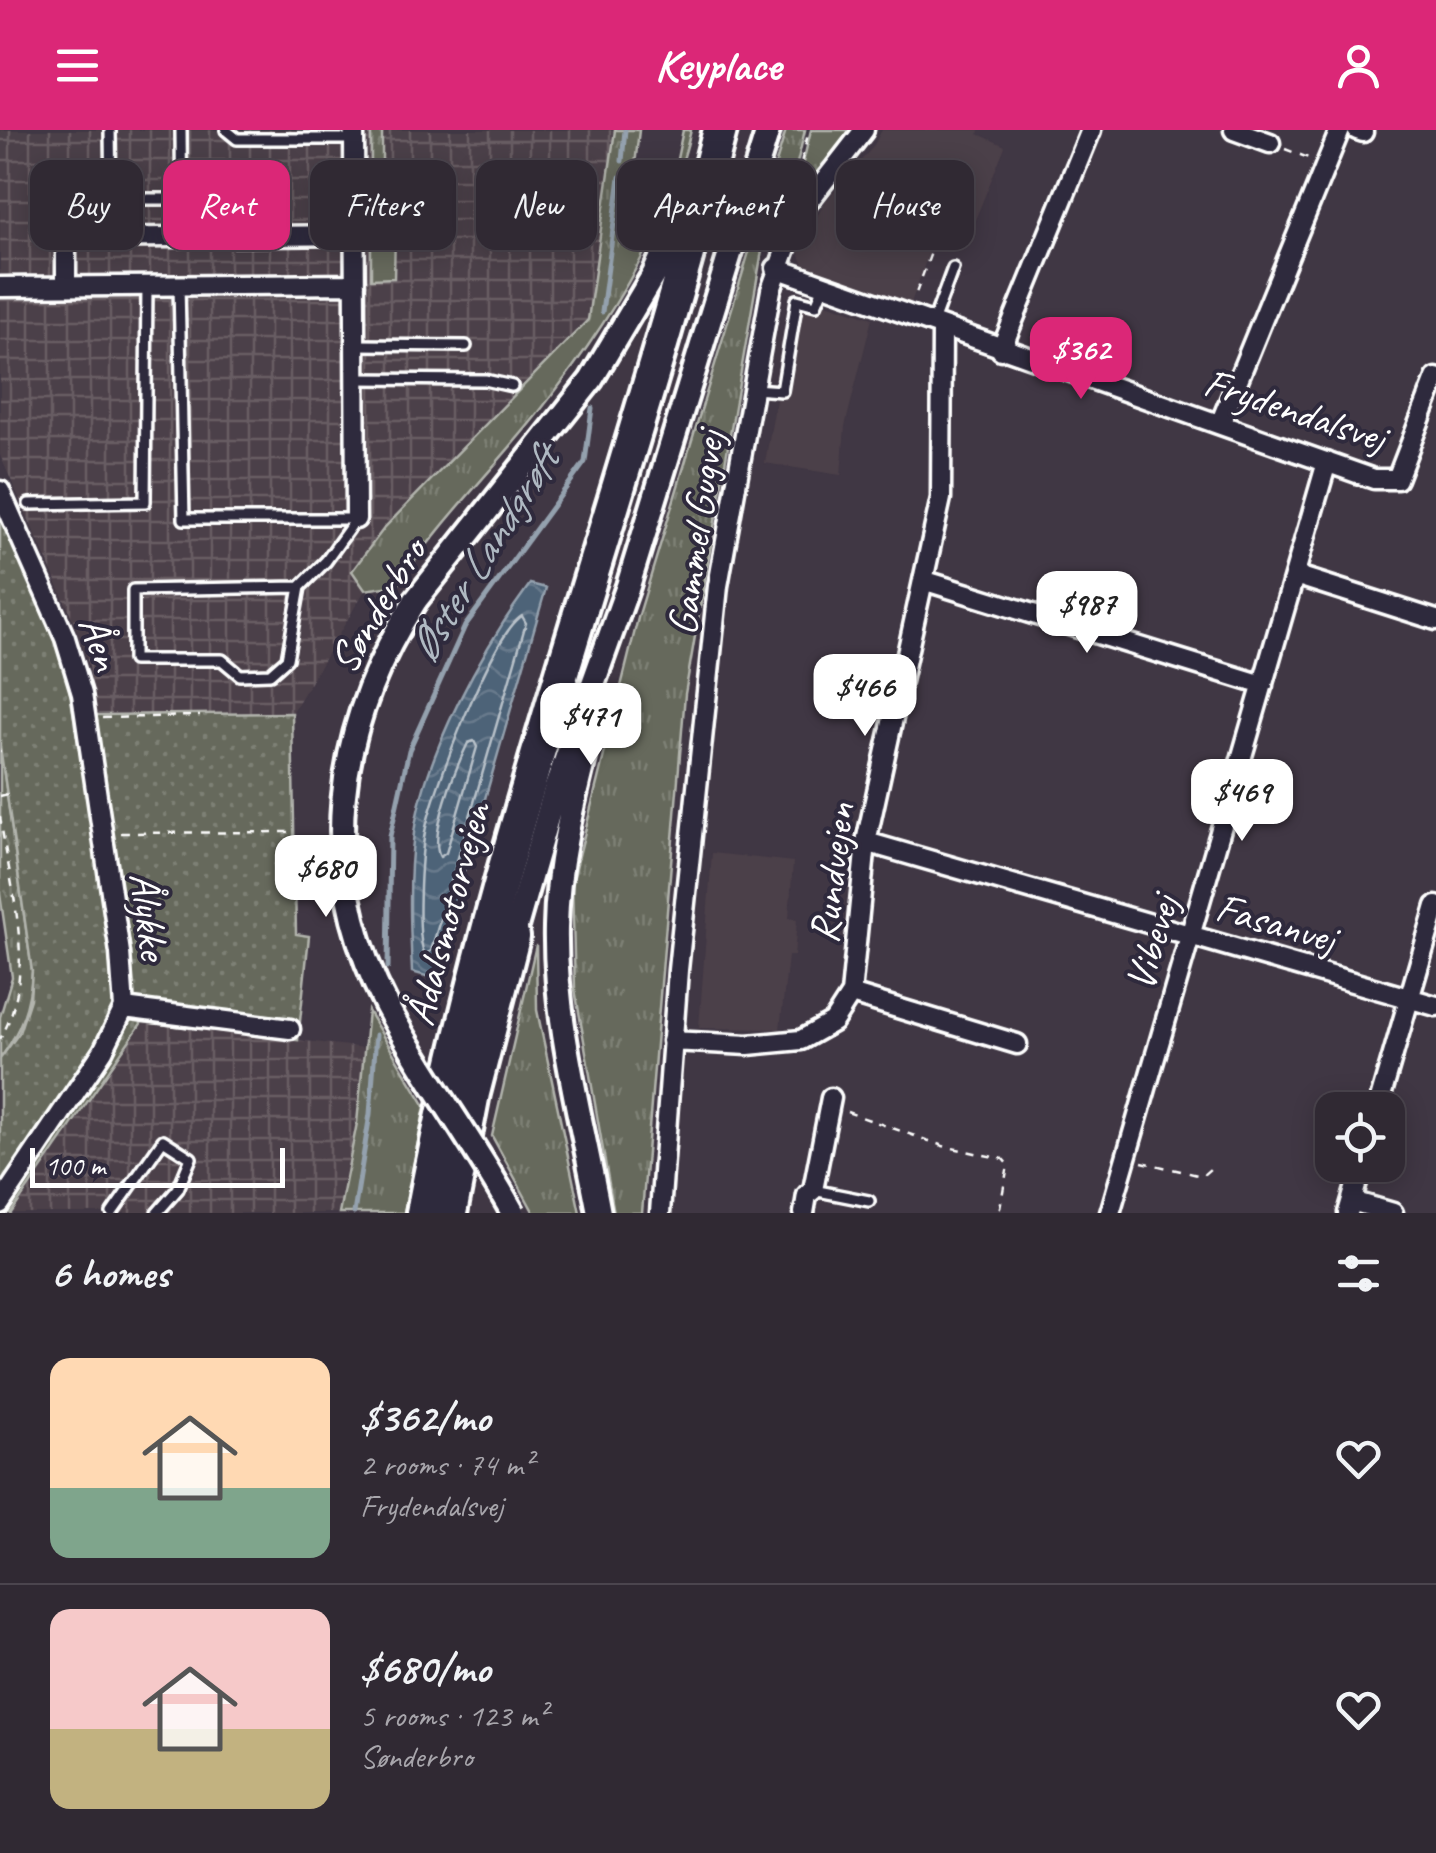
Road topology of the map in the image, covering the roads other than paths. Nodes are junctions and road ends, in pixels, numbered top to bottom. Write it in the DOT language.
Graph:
graph roads {
  1 [pos="110,130"];
  2 [pos="181,130"];
  3 [pos="226,130"];
  4 [pos="719,130"];
  5 [pos="756,130"];
  6 [pos="768,130"];
  7 [pos="864,130"];
  8 [pos="1091,130"];
  9 [pos="1234,130"];
  10 [pos="1340,130"];
  11 [pos="302,134"];
  12 [pos="324,134"];
  13 [pos="354,134"];
  14 [pos="1270,143"];
  15 [pos="181,160"];
  16 [pos="354,160"];
  17 [pos="750,160"];
  18 [pos="759,160"];
  19 [pos="163,198"];
  20 [pos="163,236"];
  21 [pos="355,250"];
  22 [pos="731,250"];
  23 [pos="776,268"];
  24 [pos="953,268"];
  25 [pos="355,284"];
  26 [pos="66,286"];
  27 [pos="147,286"];
  28 [pos="179,286"];
  29 [pos="824,286"];
  30 [pos="0,287"];
  31 [pos="937,327"];
  32 [pos="356,345"];
  33 [pos="466,346"];
  34 [pos="1001,350"];
  35 [pos="1436,378"];
  36 [pos="356,379"];
  37 [pos="512,386"];
  38 [pos="753,390"];
  39 [pos="1220,424"];
  40 [pos="1327,462"];
  41 [pos="0,491"];
  42 [pos="29,504"];
  43 [pos="356,518"];
  44 [pos="1295,574"];
  45 [pos="926,581"];
  46 [pos="300,586"];
  47 [pos="628,586"];
  48 [pos="1436,620"];
  49 [pos="1263,685"];
  50 [pos="102,829"];
  51 [pos="866,842"];
  52 [pos="1436,906"];
  53 [pos="1190,935"];
  54 [pos="512,936"];
  55 [pos="851,994"];
  56 [pos="1409,998"];
  57 [pos="1436,1006"];
  58 [pos="124,1008"];
  59 [pos="290,1030"];
  60 [pos="672,1041"];
  61 [pos="1017,1044"];
  62 [pos="1383,1092"];
  63 [pos="830,1098"];
  64 [pos="1357,1182"];
  65 [pos="814,1190"];
  66 [pos="869,1202"];
  67 [pos="0,1204"];
  68 [pos="1350,1207"];
  69 [pos="112,1213"];
  70 [pos="157,1213"];
  71 [pos="423,1213"];
  72 [pos="450,1213"];
  73 [pos="513,1213"];
  74 [pos="599,1213"];
  75 [pos="660,1213"];
  76 [pos="804,1213"];
  77 [pos="1110,1213"];
  78 [pos="1393,1213"];
  1 -- 19 [label="lane"];
  2 -- 15 [label="lane"];
  3 -- 11 [label="lane"];
  4 -- 71 [label="highway, Ådalsmotorvejen"];
  4 -- 73 [label="street, Sønderbro, bridge"];
  5 -- 17 [label="street"];
  6 -- 18 [label="street"];
  7 -- 23 [label="street, Gammel Gugvej"];
  8 -- 34 [label="street"];
  9 -- 14 [label="street"];
  10 -- 39 [label="street"];
  11 -- 12 [label="lane"];
  12 -- 13 [label="lane"];
  13 -- 16 [label="street"];
  20 -- 26 [label="street"];
  21 -- 25 [label="street"];
  22 -- 47 [label="street"];
  23 -- 29 [label="street, Frydendalsvej"];
  23 -- 38 [label="street, Gammel Gugvej"];
  24 -- 31 [label="lane"];
  25 -- 28 [label="street"];
  25 -- 32 [label="street"];
  26 -- 27 [label="street"];
  26 -- 30 [label="street"];
  27 -- 28 [label="street"];
  27 -- 42 [label="lane"];
  28 -- 43 [label="lane"];
  29 -- 31 [label="street, Frydendalsvej"];
  29 -- 38 [label="lane"];
  31 -- 34 [label="street, Frydendalsvej"];
  31 -- 45 [label="street, Rundvejen"];
  32 -- 33 [label="lane"];
  32 -- 36 [label="street"];
  34 -- 39 [label="street, Frydendalsvej"];
  35 -- 40 [label="street, Frydendalsvej"];
  36 -- 37 [label="lane"];
  36 -- 43 [label="street"];
  38 -- 60 [label="street, Gammel Gugvej"];
  39 -- 40 [label="street, Frydendalsvej"];
  40 -- 44 [label="street, Vibevej"];
  41 -- 50 [label="street, Åen"];
  43 -- 46 [label="lane"];
  44 -- 48 [label="street"];
  44 -- 49 [label="street, Vibevej"];
  45 -- 49 [label="street"];
  45 -- 51 [label="street, Rundvejen"];
  46 -- 46 [label="lane"];
  47 -- 54 [label="street"];
  47 -- 74 [label="street"];
  49 -- 53 [label="street, Vibevej"];
  50 -- 58 [label="street, Ålykke"];
  51 -- 53 [label="street, Fasanvej"];
  51 -- 55 [label="street, Rundvejen"];
  52 -- 56 [label="street"];
  53 -- 56 [label="street, Fasanvej"];
  53 -- 77 [label="street, Vibevej"];
  54 -- 72 [label="highway"];
  55 -- 60 [label="street, Rundvejen"];
  55 -- 61 [label="street"];
  56 -- 57 [label="street, Fasanvej"];
  56 -- 62 [label="street"];
  58 -- 59 [label="street, Ålykke"];
  58 -- 67 [label="street, Ålykke"];
  60 -- 75 [label="street, Gammel Gugvej"];
  63 -- 65 [label="street"];
  64 -- 68 [label="street"];
  65 -- 66 [label="lane"];
  65 -- 76 [label="street"];
  68 -- 78 [label="street"];
  69 -- 70 [label="lane"];
}
